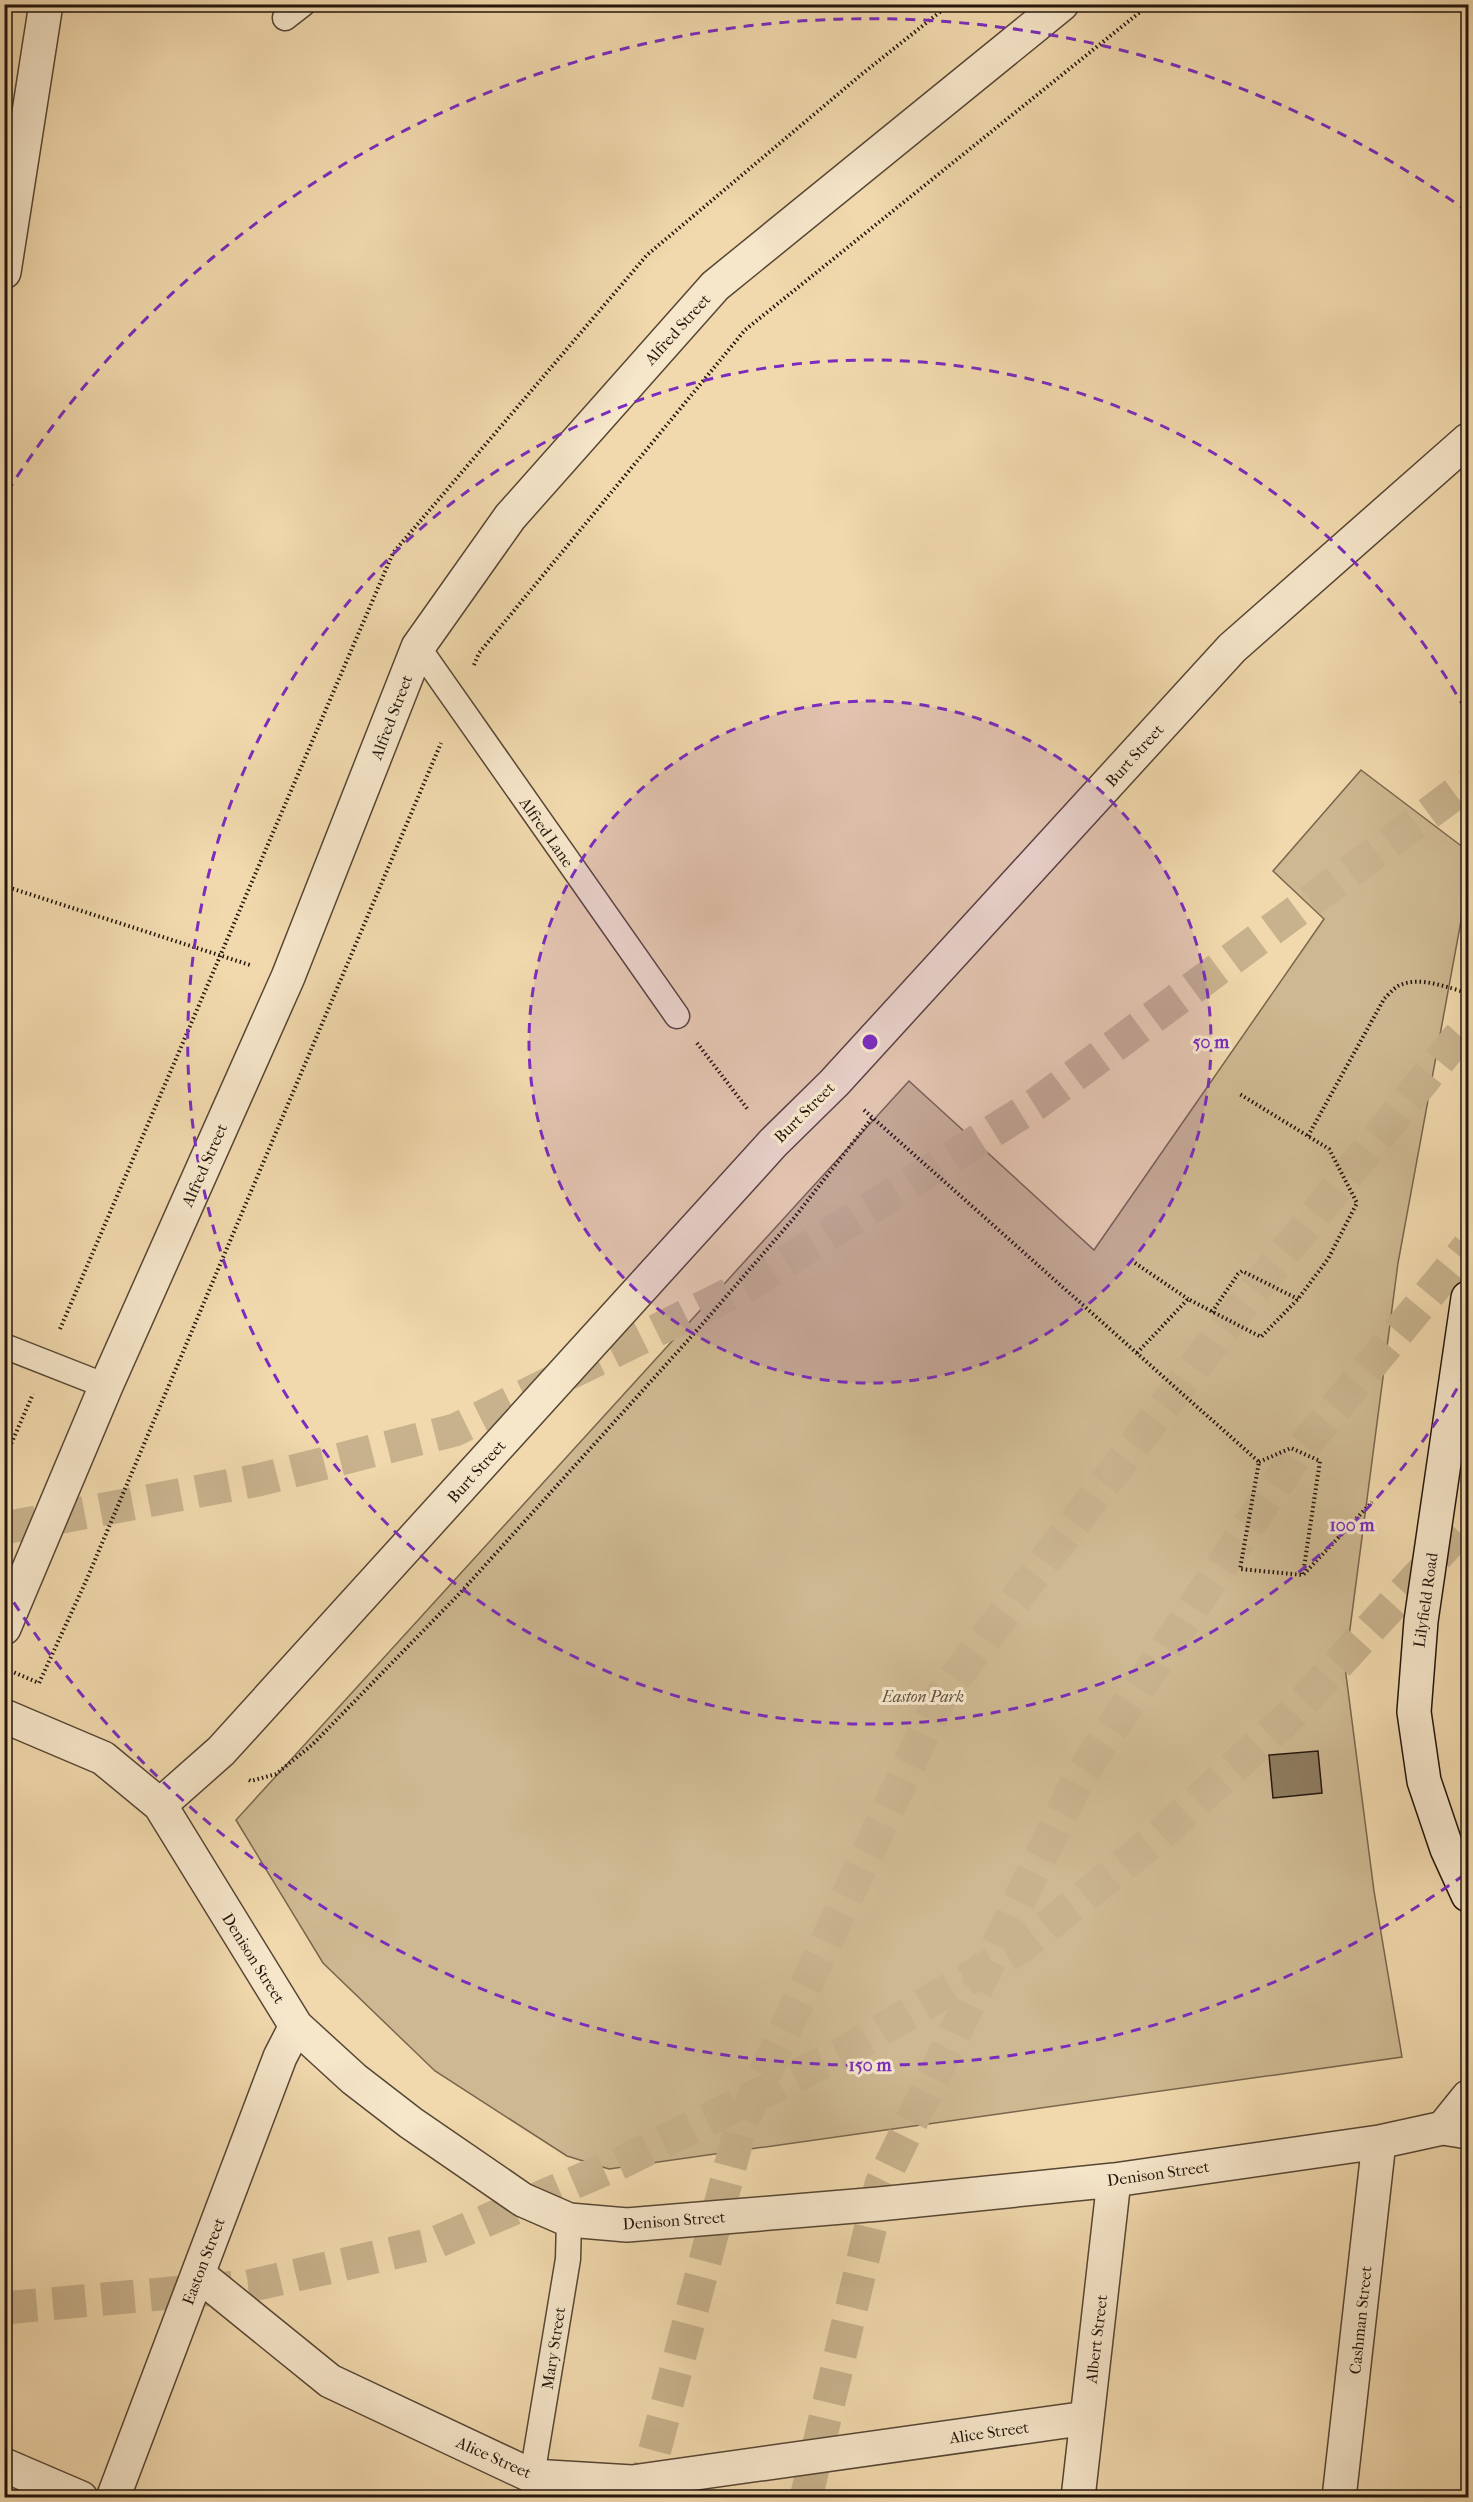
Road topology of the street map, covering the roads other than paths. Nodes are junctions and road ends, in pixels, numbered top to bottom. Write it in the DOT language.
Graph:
graph roads {
  1 [pos="46,4"];
  2 [pos="1062,4"];
  3 [pos="4,272"];
  4 [pos="1468,440"];
  5 [pos="418,647"];
  6 [pos="677,1016"];
  7 [pos="1468,1298"];
  8 [pos="4,1346"];
  9 [pos="106,1386"];
  10 [pos="4,1628"];
  11 [pos="4,1716"];
  12 [pos="160,1805"];
  13 [pos="1468,1895"];
  14 [pos="296,2026"];
  15 [pos="1462,2113"];
  16 [pos="1379,2142"];
  17 [pos="1114,2180"];
  18 [pos="569,2220"];
  19 [pos="198,2274"];
  20 [pos="1087,2418"];
  21 [pos="4,2465"];
  22 [pos="532,2476"];
  23 [pos="81,2498"];
  24 [pos="113,2498"];
  25 [pos="1078,2498"];
  26 [pos="1340,2498"];
  1 -- 3 [label="street"];
  2 -- 5 [label="street, Alfred Street"];
  4 -- 12 [label="street, Burt Street"];
  5 -- 6 [label="lane, Alfred Lane"];
  5 -- 9 [label="street, Alfred Street"];
  7 -- 13 [label="street, Lilyfield Road"];
  8 -- 9 [label="lane"];
  9 -- 10 [label="street, Alfred Street"];
  11 -- 12 [label="street, Denison Street"];
  12 -- 14 [label="street, Denison Street"];
  14 -- 18 [label="street, Denison Street"];
  14 -- 19 [label="street, Easton Street"];
  15 -- 16 [label="street, Denison Street"];
  16 -- 17 [label="street, Denison Street"];
  16 -- 26 [label="street, Cashman Street"];
  17 -- 18 [label="street, Denison Street"];
  17 -- 20 [label="street, Albert Street"];
  18 -- 22 [label="lane, Mary Street"];
  19 -- 22 [label="street, Alice Street"];
  19 -- 24 [label="street, Easton Street"];
  20 -- 22 [label="street, Alice Street"];
  20 -- 25 [label="street, Albert Street"];
  21 -- 23 [label="street"];
}
